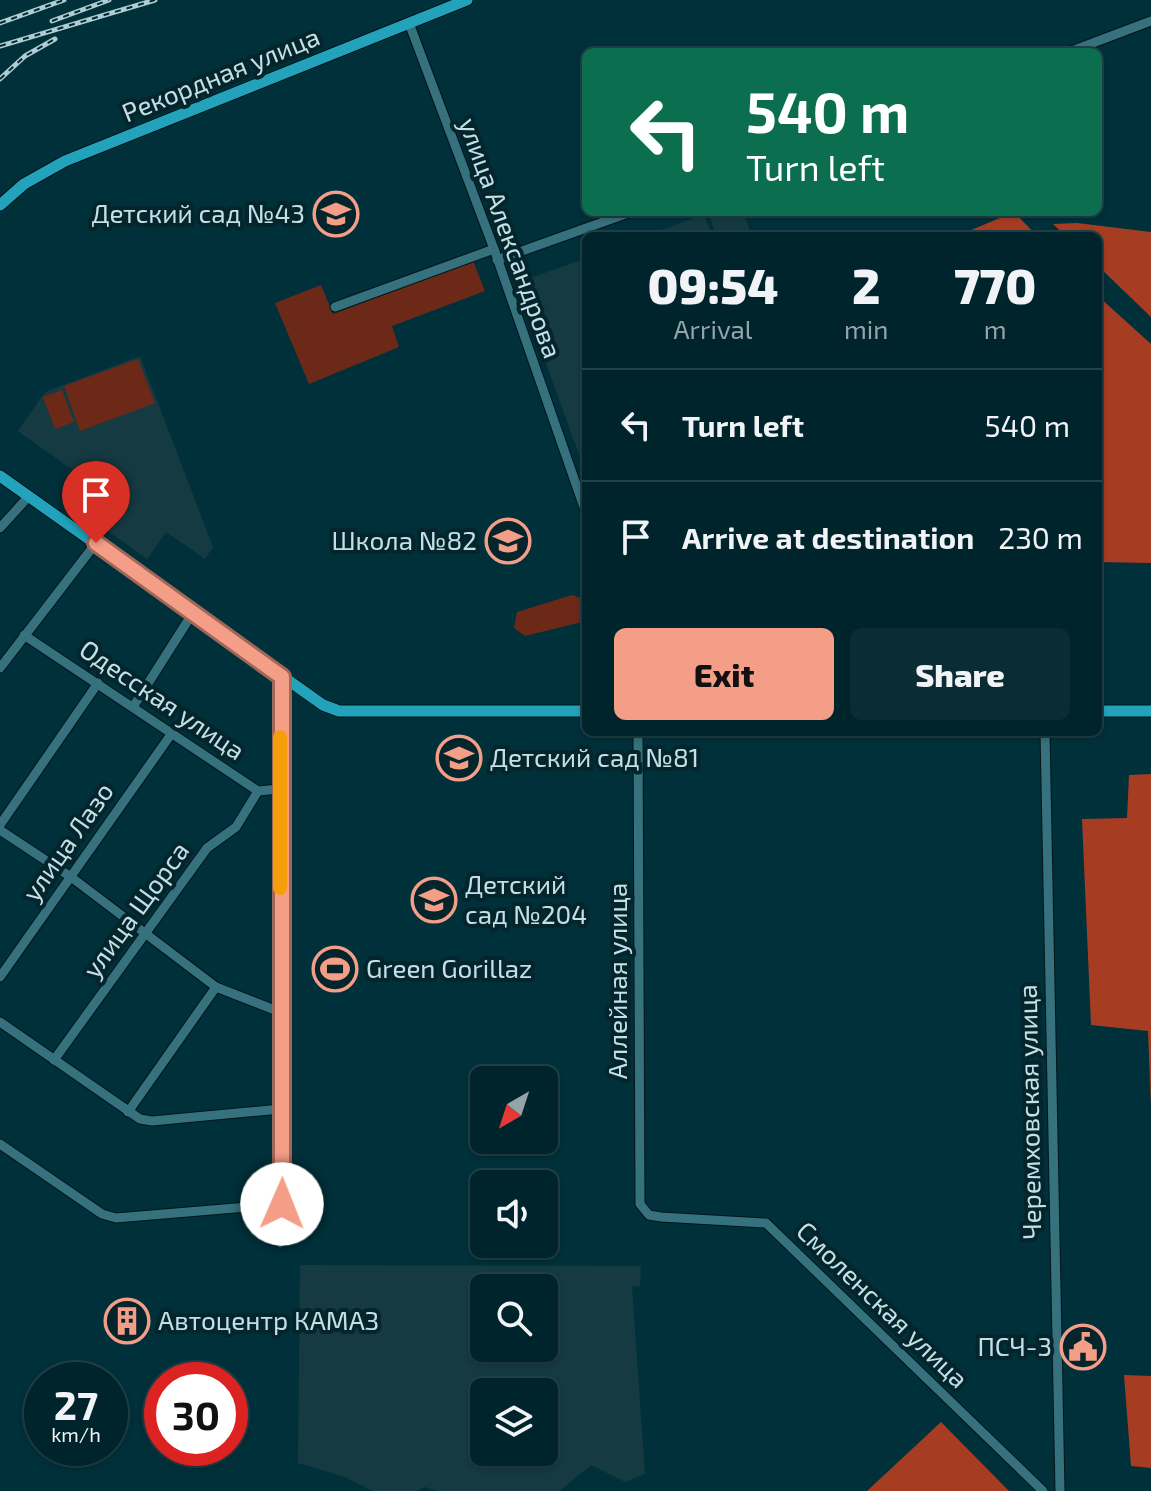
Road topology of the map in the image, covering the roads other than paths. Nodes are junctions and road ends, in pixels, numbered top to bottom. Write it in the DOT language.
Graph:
graph roads {
  1 [pos="467,0"];
  2 [pos="1151,21"];
  3 [pos="409,23"];
  4 [pos="1080,48"];
  5 [pos="0,205"];
  6 [pos="618,216"];
  7 [pos="495,254"];
  8 [pos="335,307"];
  9 [pos="0,476"];
  10 [pos="29,496"];
  11 [pos="582,502"];
  12 [pos="0,528"];
  13 [pos="96,543"];
  14 [pos="194,611"];
  15 [pos="24,635"];
  16 [pos="0,668"];
  17 [pos="282,677"];
  18 [pos="98,683"];
  19 [pos="133,707"];
  20 [pos="582,711"];
  21 [pos="1102,711"];
  22 [pos="1151,711"];
  23 [pos="172,733"];
  24 [pos="638,736"];
  25 [pos="1045,736"];
  26 [pos="279,789"];
  27 [pos="258,791"];
  28 [pos="0,828"];
  29 [pos="71,877"];
  30 [pos="145,935"];
  31 [pos="0,977"];
  32 [pos="216,987"];
  33 [pos="280,1012"];
  34 [pos="0,1022"];
  35 [pos="54,1060"];
  36 [pos="281,1109"];
  37 [pos="128,1112"];
  38 [pos="0,1144"];
  39 [pos="282,1204"];
  40 [pos="661,1217"];
  41 [pos="280,1243"];
  42 [pos="1043,1491"];
  43 [pos="1060,1491"];
  1 -- 3 [label="main road, Рекордная улица"];
  2 -- 4 [label="street"];
  3 -- 5 [label="main road, Рекордная улица"];
  3 -- 7 [label="street, улица Александрова"];
  6 -- 7 [label="street"];
  7 -- 8 [label="street"];
  7 -- 11 [label="street, улица Александрова"];
  9 -- 10 [label="main road"];
  10 -- 12 [label="street"];
  10 -- 13 [label="main road"];
  13 -- 14 [label="main road"];
  13 -- 15 [label="street"];
  14 -- 17 [label="main road"];
  14 -- 19 [label="street"];
  15 -- 16 [label="street"];
  15 -- 18 [label="street, Одесская улица"];
  17 -- 20 [label="main road"];
  17 -- 26 [label="street"];
  18 -- 19 [label="street, Одесская улица"];
  18 -- 28 [label="street"];
  19 -- 23 [label="street, Одесская улица"];
  21 -- 22 [label="main road"];
  23 -- 27 [label="street, Одесская улица"];
  23 -- 29 [label="street, улица Лазо"];
  24 -- 40 [label="street, Аллейная улица"];
  25 -- 43 [label="street, Черемховская улица"];
  26 -- 27 [label="street, Одесская улица"];
  26 -- 33 [label="street"];
  27 -- 30 [label="street, улица Щорса"];
  28 -- 29 [label="street"];
  29 -- 30 [label="street"];
  29 -- 31 [label="street, улица Лазо"];
  30 -- 32 [label="street"];
  30 -- 35 [label="street, улица Щорса"];
  32 -- 33 [label="street"];
  32 -- 37 [label="street"];
  33 -- 36 [label="street"];
  34 -- 35 [label="street"];
  35 -- 37 [label="street"];
  36 -- 37 [label="street"];
  36 -- 39 [label="street"];
  38 -- 39 [label="street"];
  39 -- 41 [label="street"];
  40 -- 42 [label="street, Смоленская улица"];
}
